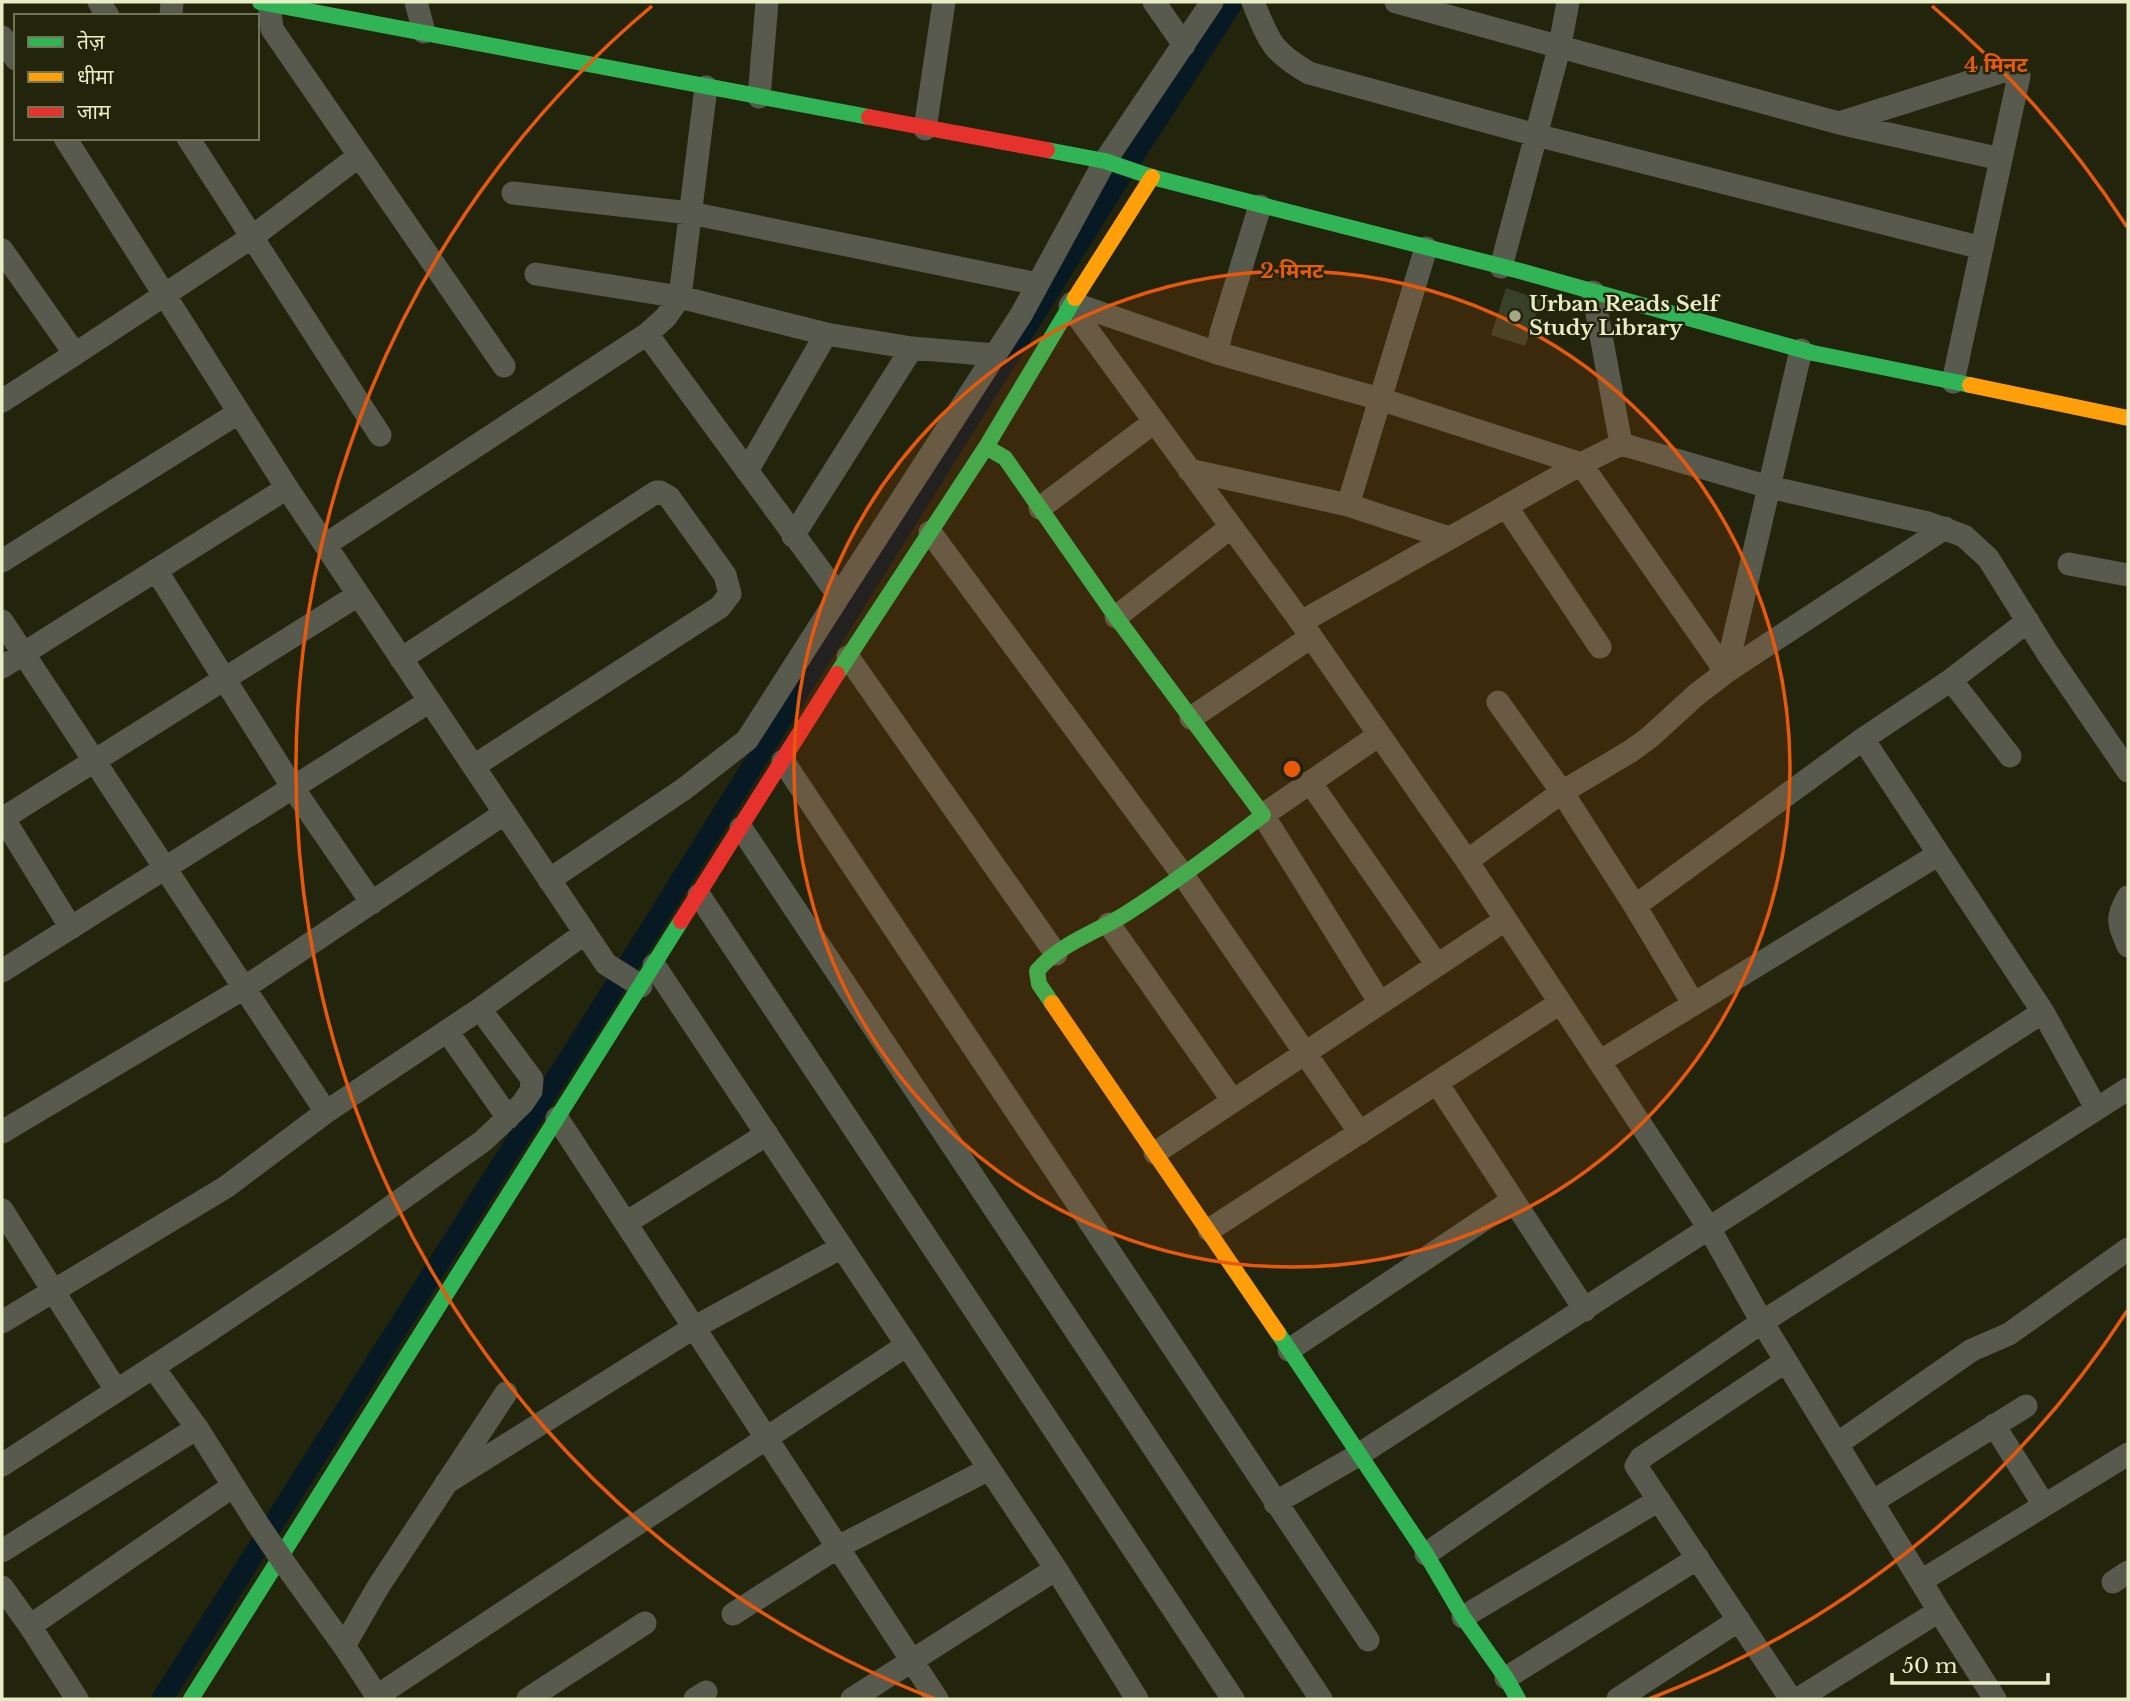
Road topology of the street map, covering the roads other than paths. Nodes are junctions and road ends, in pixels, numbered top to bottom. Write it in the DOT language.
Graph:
graph roads {
  1 [pos="265,2"];
  2 [pos="416,2"];
  3 [pos="767,2"];
  4 [pos="944,2"];
  5 [pos="1154,2"];
  6 [pos="1212,2"];
  7 [pos="1253,2"];
  8 [pos="1396,2"];
  9 [pos="1568,2"];
  10 [pos="304,6"];
  11 [pos="424,33"];
  12 [pos="2,37"];
  13 [pos="1184,45"];
  14 [pos="1560,45"];
  15 [pos="14,56"];
  16 [pos="706,87"];
  17 [pos="759,97"];
  18 [pos="1839,122"];
  19 [pos="925,129"];
  20 [pos="1536,135"];
  21 [pos="66,140"];
  22 [pos="189,140"];
  23 [pos="359,156"];
  24 [pos="2001,159"];
  25 [pos="1108,163"];
  26 [pos="1150,177"];
  27 [pos="513,193"];
  28 [pos="1260,206"];
  29 [pos="690,214"];
  30 [pos="252,237"];
  31 [pos="1982,247"];
  32 [pos="1426,248"];
  33 [pos="2,250"];
  34 [pos="1502,267"];
  35 [pos="536,274"];
  36 [pos="1038,284"];
  37 [pos="1593,292"];
  38 [pos="163,295"];
  39 [pos="680,297"];
  40 [pos="1071,305"];
  41 [pos="647,334"];
  42 [pos="826,334"];
  43 [pos="912,348"];
  44 [pos="1801,350"];
  45 [pos="1217,353"];
  46 [pos="75,354"];
  47 [pos="995,355"];
  48 [pos="504,366"];
  49 [pos="1953,382"];
  50 [pos="1380,399"];
  51 [pos="2,401"];
  52 [pos="238,413"];
  53 [pos="2128,418"];
  54 [pos="1154,422"];
  55 [pos="380,435"];
  56 [pos="1621,444"];
  57 [pos="986,447"];
  58 [pos="1581,464"];
  59 [pos="1189,470"];
  60 [pos="747,471"];
  61 [pos="1769,487"];
  62 [pos="287,488"];
  63 [pos="1348,505"];
  64 [pos="1506,506"];
  65 [pos="1040,508"];
  66 [pos="1231,527"];
  67 [pos="1945,528"];
  68 [pos="930,532"];
  69 [pos="793,536"];
  70 [pos="1449,538"];
  71 [pos="325,545"];
  72 [pos="2,561"];
  73 [pos="2069,564"];
  74 [pos="156,570"];
  75 [pos="2128,575"];
  76 [pos="358,595"];
  77 [pos="839,596"];
  78 [pos="1116,618"];
  79 [pos="2,621"];
  80 [pos="2028,621"];
  81 [pos="1306,630"];
  82 [pos="1600,647"];
  83 [pos="23,654"];
  84 [pos="848,657"];
  85 [pos="401,659"];
  86 [pos="2,667"];
  87 [pos="1726,672"];
  88 [pos="224,680"];
  89 [pos="1951,680"];
  90 [pos="430,701"];
  91 [pos="1498,702"];
  92 [pos="1191,718"];
  93 [pos="1379,735"];
  94 [pos="1863,739"];
  95 [pos="2010,756"];
  96 [pos="783,761"];
  97 [pos="94,762"];
  98 [pos="474,766"];
  99 [pos="2128,771"];
  100 [pos="1310,782"];
  101 [pos="293,788"];
  102 [pos="1562,792"];
  103 [pos="505,813"];
  104 [pos="1263,815"];
  105 [pos="2,818"];
  106 [pos="740,828"];
  107 [pos="1939,854"];
  108 [pos="1467,862"];
  109 [pos="165,869"];
  110 [pos="1183,876"];
  111 [pos="549,880"];
  112 [pos="699,895"];
  113 [pos="2128,897"];
  114 [pos="372,902"];
  115 [pos="1635,906"];
  116 [pos="1505,920"];
  117 [pos="1109,924"];
  118 [pos="71,928"];
  119 [pos="585,933"];
  120 [pos="2128,946"];
  121 [pos="1056,954"];
  122 [pos="654,965"];
  123 [pos="1437,965"];
  124 [pos="2,971"];
  125 [pos="634,983"];
  126 [pos="244,988"];
  127 [pos="1380,1003"];
  128 [pos="1560,1003"];
  129 [pos="1693,1003"];
  130 [pos="480,1009"];
  131 [pos="2043,1012"];
  132 [pos="447,1031"];
  133 [pos="1305,1053"];
  134 [pos="1599,1062"];
  135 [pos="1437,1083"];
  136 [pos="2128,1089"];
  137 [pos="1233,1101"];
  138 [pos="2096,1108"];
  139 [pos="326,1112"];
  140 [pos="508,1118"];
  141 [pos="557,1118"];
  142 [pos="2,1132"];
  143 [pos="1360,1133"];
  144 [pos="767,1134"];
  145 [pos="1155,1153"];
  146 [pos="1513,1200"];
  147 [pos="2,1210"];
  148 [pos="625,1223"];
  149 [pos="1709,1228"];
  150 [pos="1209,1230"];
  151 [pos="842,1247"];
  152 [pos="2128,1249"];
  153 [pos="53,1291"];
  154 [pos="1585,1310"];
  155 [pos="2,1322"];
  156 [pos="1762,1322"];
  157 [pos="693,1328"];
  158 [pos="907,1345"];
  159 [pos="1289,1350"];
  160 [pos="1786,1361"];
  161 [pos="153,1367"];
  162 [pos="117,1390"];
  163 [pos="506,1393"];
  164 [pos="2026,1406"];
  165 [pos="1994,1425"];
  166 [pos="197,1428"];
  167 [pos="765,1438"];
  168 [pos="1838,1444"];
  169 [pos="1360,1454"];
  170 [pos="2128,1454"];
  171 [pos="2,1465"];
  172 [pos="989,1469"];
  173 [pos="446,1483"];
  174 [pos="233,1486"];
  175 [pos="1659,1500"];
  176 [pos="1872,1502"];
  177 [pos="1275,1503"];
  178 [pos="2045,1505"];
  179 [pos="838,1546"];
  180 [pos="2,1551"];
  181 [pos="1426,1555"];
  182 [pos="1698,1558"];
  183 [pos="1056,1569"];
  184 [pos="1921,1581"];
  185 [pos="2,1587"];
  186 [pos="1939,1611"];
  187 [pos="733,1614"];
  188 [pos="1463,1617"];
  189 [pos="1739,1620"];
  190 [pos="645,1623"];
  191 [pos="30,1626"];
  192 [pos="1368,1640"];
  193 [pos="344,1646"];
  194 [pos="911,1660"];
  195 [pos="1506,1678"];
  196 [pos="197,1696"];
  197 [pos="378,1698"];
  198 [pos="77,1699"];
  199 [pos="528,1699"];
  200 [pos="852,1699"];
  201 [pos="937,1699"];
  202 [pos="1137,1699"];
  203 [pos="1233,1699"];
  204 [pos="1321,1699"];
  205 [pos="1518,1699"];
  206 [pos="1618,1699"];
  207 [pos="1791,1699"];
  208 [pos="1798,1699"];
  209 [pos="1995,1699"];
  1 -- 10 [label="street"];
  1 -- 23 [label="street"];
  2 -- 11 [label="street"];
  3 -- 17 [label="street"];
  4 -- 19 [label="street"];
  5 -- 13 [label="street"];
  6 -- 13 [label="street"];
  7 -- 20 [label="street"];
  8 -- 14 [label="street"];
  9 -- 14 [label="street"];
  10 -- 11 [label="street"];
  11 -- 16 [label="street"];
  12 -- 15 [label="street"];
  13 -- 25 [label="street"];
  14 -- 18 [label="street"];
  14 -- 20 [label="street"];
  16 -- 17 [label="street"];
  16 -- 29 [label="street"];
  17 -- 19 [label="street"];
  18 -- 24 [label="street"];
  18 -- 24 [label="street"];
  19 -- 25 [label="street"];
  20 -- 31 [label="street"];
  20 -- 34 [label="street"];
  21 -- 38 [label="street"];
  22 -- 30 [label="street"];
  23 -- 30 [label="street"];
  23 -- 48 [label="street"];
  24 -- 31 [label="street"];
  25 -- 26 [label="street"];
  25 -- 36 [label="street"];
  26 -- 28 [label="street"];
  26 -- 40 [label="street"];
  27 -- 29 [label="street"];
  28 -- 32 [label="street"];
  28 -- 45 [label="street"];
  29 -- 36 [label="street"];
  29 -- 39 [label="street"];
  30 -- 38 [label="street"];
  30 -- 55 [label="street"];
  31 -- 49 [label="street"];
  32 -- 34 [label="street"];
  32 -- 50 [label="street"];
  33 -- 46 [label="street"];
  34 -- 37 [label="street"];
  35 -- 39 [label="street"];
  36 -- 47 [label="street"];
  37 -- 44 [label="street"];
  37 -- 56 [label="street"];
  38 -- 46 [label="street"];
  38 -- 52 [label="street"];
  39 -- 41 [label="street"];
  39 -- 42 [label="street"];
  40 -- 45 [label="street"];
  40 -- 54 [label="street"];
  40 -- 57 [label="street"];
  41 -- 60 [label="street"];
  41 -- 71 [label="street"];
  42 -- 43 [label="street"];
  42 -- 60 [label="street"];
  43 -- 47 [label="street"];
  43 -- 69 [label="street"];
  44 -- 49 [label="street"];
  44 -- 61 [label="street"];
  45 -- 50 [label="street"];
  46 -- 51 [label="street"];
  47 -- 77 [label="street"];
  49 -- 53 [label="street"];
  50 -- 58 [label="street"];
  50 -- 63 [label="street"];
  52 -- 62 [label="street"];
  52 -- 72 [label="street"];
  54 -- 59 [label="street"];
  54 -- 65 [label="street"];
  56 -- 58 [label="street"];
  56 -- 61 [label="street"];
  57 -- 65 [label="street"];
  57 -- 68 [label="street"];
  58 -- 64 [label="street"];
  58 -- 87 [label="street"];
  59 -- 63 [label="street"];
  59 -- 66 [label="street"];
  60 -- 69 [label="street"];
  61 -- 67 [label="street"];
  61 -- 87 [label="street"];
  62 -- 71 [label="street"];
  62 -- 74 [label="street"];
  63 -- 70 [label="street"];
  64 -- 70 [label="street"];
  64 -- 82 [label="street"];
  65 -- 78 [label="street"];
  66 -- 78 [label="street"];
  66 -- 81 [label="street"];
  67 -- 80 [label="street"];
  67 -- 87 [label="street"];
  68 -- 84 [label="street"];
  68 -- 110 [label="street"];
  69 -- 77 [label="street"];
  70 -- 81 [label="street"];
  71 -- 76 [label="street"];
  73 -- 75 [label="street"];
  74 -- 83 [label="street"];
  74 -- 88 [label="street"];
  76 -- 85 [label="street"];
  76 -- 88 [label="street"];
  77 -- 111 [label="street"];
  78 -- 92 [label="street"];
  79 -- 83 [label="street"];
  80 -- 89 [label="street"];
  80 -- 99 [label="street"];
  81 -- 92 [label="street"];
  81 -- 93 [label="street"];
  83 -- 86 [label="street"];
  83 -- 97 [label="street"];
  84 -- 96 [label="street"];
  84 -- 121 [label="street"];
  85 -- 90 [label="street"];
  85 -- 98 [label="street"];
  87 -- 102 [label="street"];
  88 -- 97 [label="street"];
  88 -- 101 [label="street"];
  89 -- 94 [label="street"];
  89 -- 95 [label="street"];
  90 -- 98 [label="street"];
  90 -- 101 [label="street"];
  91 -- 102 [label="street"];
  92 -- 104 [label="street"];
  93 -- 100 [label="street"];
  93 -- 108 [label="street"];
  94 -- 107 [label="street"];
  94 -- 115 [label="street"];
  96 -- 106 [label="street"];
  96 -- 177 [label="street"];
  97 -- 105 [label="street"];
  97 -- 109 [label="street"];
  98 -- 103 [label="street"];
  100 -- 104 [label="street"];
  100 -- 123 [label="street"];
  101 -- 109 [label="street"];
  101 -- 114 [label="street"];
  102 -- 108 [label="street"];
  102 -- 115 [label="street"];
  103 -- 111 [label="street"];
  103 -- 114 [label="street"];
  104 -- 110 [label="street"];
  104 -- 127 [label="street"];
  105 -- 118 [label="street"];
  106 -- 112 [label="street"];
  106 -- 204 [label="street"];
  107 -- 129 [label="street"];
  107 -- 131 [label="street"];
  108 -- 116 [label="street"];
  109 -- 118 [label="street"];
  109 -- 126 [label="street"];
  110 -- 117 [label="street"];
  110 -- 133 [label="street"];
  111 -- 119 [label="street"];
  112 -- 122 [label="street"];
  112 -- 203 [label="street"];
  113 -- 120 [label="street"];
  114 -- 126 [label="street"];
  115 -- 129 [label="street"];
  116 -- 123 [label="street"];
  116 -- 128 [label="street"];
  117 -- 121 [label="street"];
  117 -- 137 [label="street"];
  118 -- 124 [label="street"];
  119 -- 125 [label="street"];
  119 -- 130 [label="street"];
  121 -- 145 [label="street"];
  122 -- 125 [label="street"];
  122 -- 144 [label="street"];
  123 -- 127 [label="street"];
  125 -- 141 [label="street"];
  126 -- 139 [label="street"];
  126 -- 142 [label="street"];
  127 -- 133 [label="street"];
  128 -- 134 [label="street"];
  128 -- 135 [label="street"];
  129 -- 134 [label="street"];
  130 -- 132 [label="street"];
  130 -- 140 [label="street"];
  131 -- 138 [label="street"];
  131 -- 149 [label="street"];
  132 -- 139 [label="street"];
  132 -- 140 [label="street"];
  133 -- 137 [label="street"];
  133 -- 143 [label="street"];
  134 -- 149 [label="street"];
  135 -- 143 [label="street"];
  135 -- 146 [label="street"];
  136 -- 138 [label="street"];
  137 -- 145 [label="street"];
  138 -- 156 [label="street"];
  139 -- 153 [label="street"];
  140 -- 161 [label="street"];
  141 -- 148 [label="street"];
  141 -- 196 [label="street"];
  143 -- 150 [label="street"];
  144 -- 148 [label="street"];
  144 -- 151 [label="street"];
  145 -- 150 [label="street"];
  146 -- 154 [label="street"];
  146 -- 159 [label="street"];
  147 -- 153 [label="street"];
  148 -- 157 [label="street"];
  149 -- 154 [label="street"];
  149 -- 156 [label="street"];
  150 -- 159 [label="street"];
  151 -- 157 [label="street"];
  151 -- 158 [label="street"];
  152 -- 168 [label="street"];
  153 -- 155 [label="street"];
  153 -- 162 [label="street"];
  154 -- 169 [label="street"];
  156 -- 160 [label="street"];
  156 -- 181 [label="street"];
  157 -- 167 [label="street"];
  157 -- 173 [label="street"];
  158 -- 167 [label="street"];
  158 -- 172 [label="street"];
  159 -- 169 [label="street"];
  160 -- 168 [label="street"];
  160 -- 175 [label="street"];
  161 -- 162 [label="street"];
  161 -- 166 [label="street"];
  162 -- 171 [label="street"];
  163 -- 173 [label="street"];
  164 -- 165 [label="street"];
  165 -- 176 [label="street"];
  165 -- 178 [label="street"];
  166 -- 174 [label="street"];
  166 -- 180 [label="street"];
  167 -- 179 [label="street"];
  167 -- 197 [label="street"];
  168 -- 176 [label="street"];
  169 -- 177 [label="street"];
  169 -- 181 [label="street"];
  170 -- 178 [label="street"];
  172 -- 179 [label="street"];
  172 -- 183 [label="street"];
  173 -- 193 [label="street"];
  174 -- 191 [label="street"];
  174 -- 193 [label="street, bridge"];
  175 -- 182 [label="street"];
  175 -- 188 [label="street"];
  176 -- 184 [label="street"];
  177 -- 192 [label="street"];
  178 -- 184 [label="street"];
  179 -- 187 [label="street"];
  179 -- 194 [label="street"];
  181 -- 188 [label="street"];
  182 -- 189 [label="street"];
  182 -- 195 [label="street"];
  183 -- 194 [label="street"];
  183 -- 202 [label="street"];
  184 -- 186 [label="street"];
  185 -- 191 [label="street"];
  186 -- 208 [label="street"];
  186 -- 209 [label="street"];
  188 -- 195 [label="street"];
  189 -- 206 [label="street"];
  189 -- 207 [label="street"];
  190 -- 199 [label="street"];
  191 -- 198 [label="street"];
  193 -- 197 [label="street"];
  194 -- 200 [label="street"];
  194 -- 201 [label="street"];
  195 -- 205 [label="street"];
}
